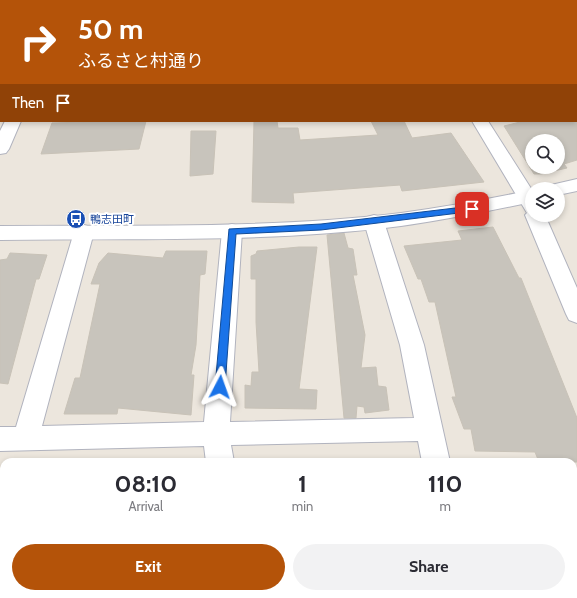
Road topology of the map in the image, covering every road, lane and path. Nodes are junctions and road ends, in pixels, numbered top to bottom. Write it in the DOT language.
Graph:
graph roads {
  1 [pos="13,122"];
  2 [pos="481,122"];
  3 [pos="0,149"];
  4 [pos="577,185"];
  5 [pos="565,188"];
  6 [pos="525,193"];
  7 [pos="525,205"];
  8 [pos="374,222"];
  9 [pos="539,222"];
  10 [pos="232,231"];
  11 [pos="84,232"];
  12 [pos="0,233"];
  13 [pos="577,314"];
  14 [pos="430,429"];
  15 [pos="216,434"];
  16 [pos="26,438"];
  17 [pos="0,439"];
  18 [pos="219,458"];
  19 [pos="435,458"];
  1 -- 3 [label="street"];
  2 -- 6 [label="street"];
  4 -- 5 [label="street"];
  7 -- 8 [label="street"];
  8 -- 10 [label="street"];
  8 -- 14 [label="street"];
  9 -- 13 [label="street"];
  10 -- 11 [label="street"];
  10 -- 15 [label="street"];
  11 -- 12 [label="street"];
  11 -- 16 [label="street"];
  14 -- 15 [label="street"];
  14 -- 19 [label="street"];
  15 -- 16 [label="street"];
  15 -- 18 [label="street"];
  16 -- 17 [label="street"];
}
